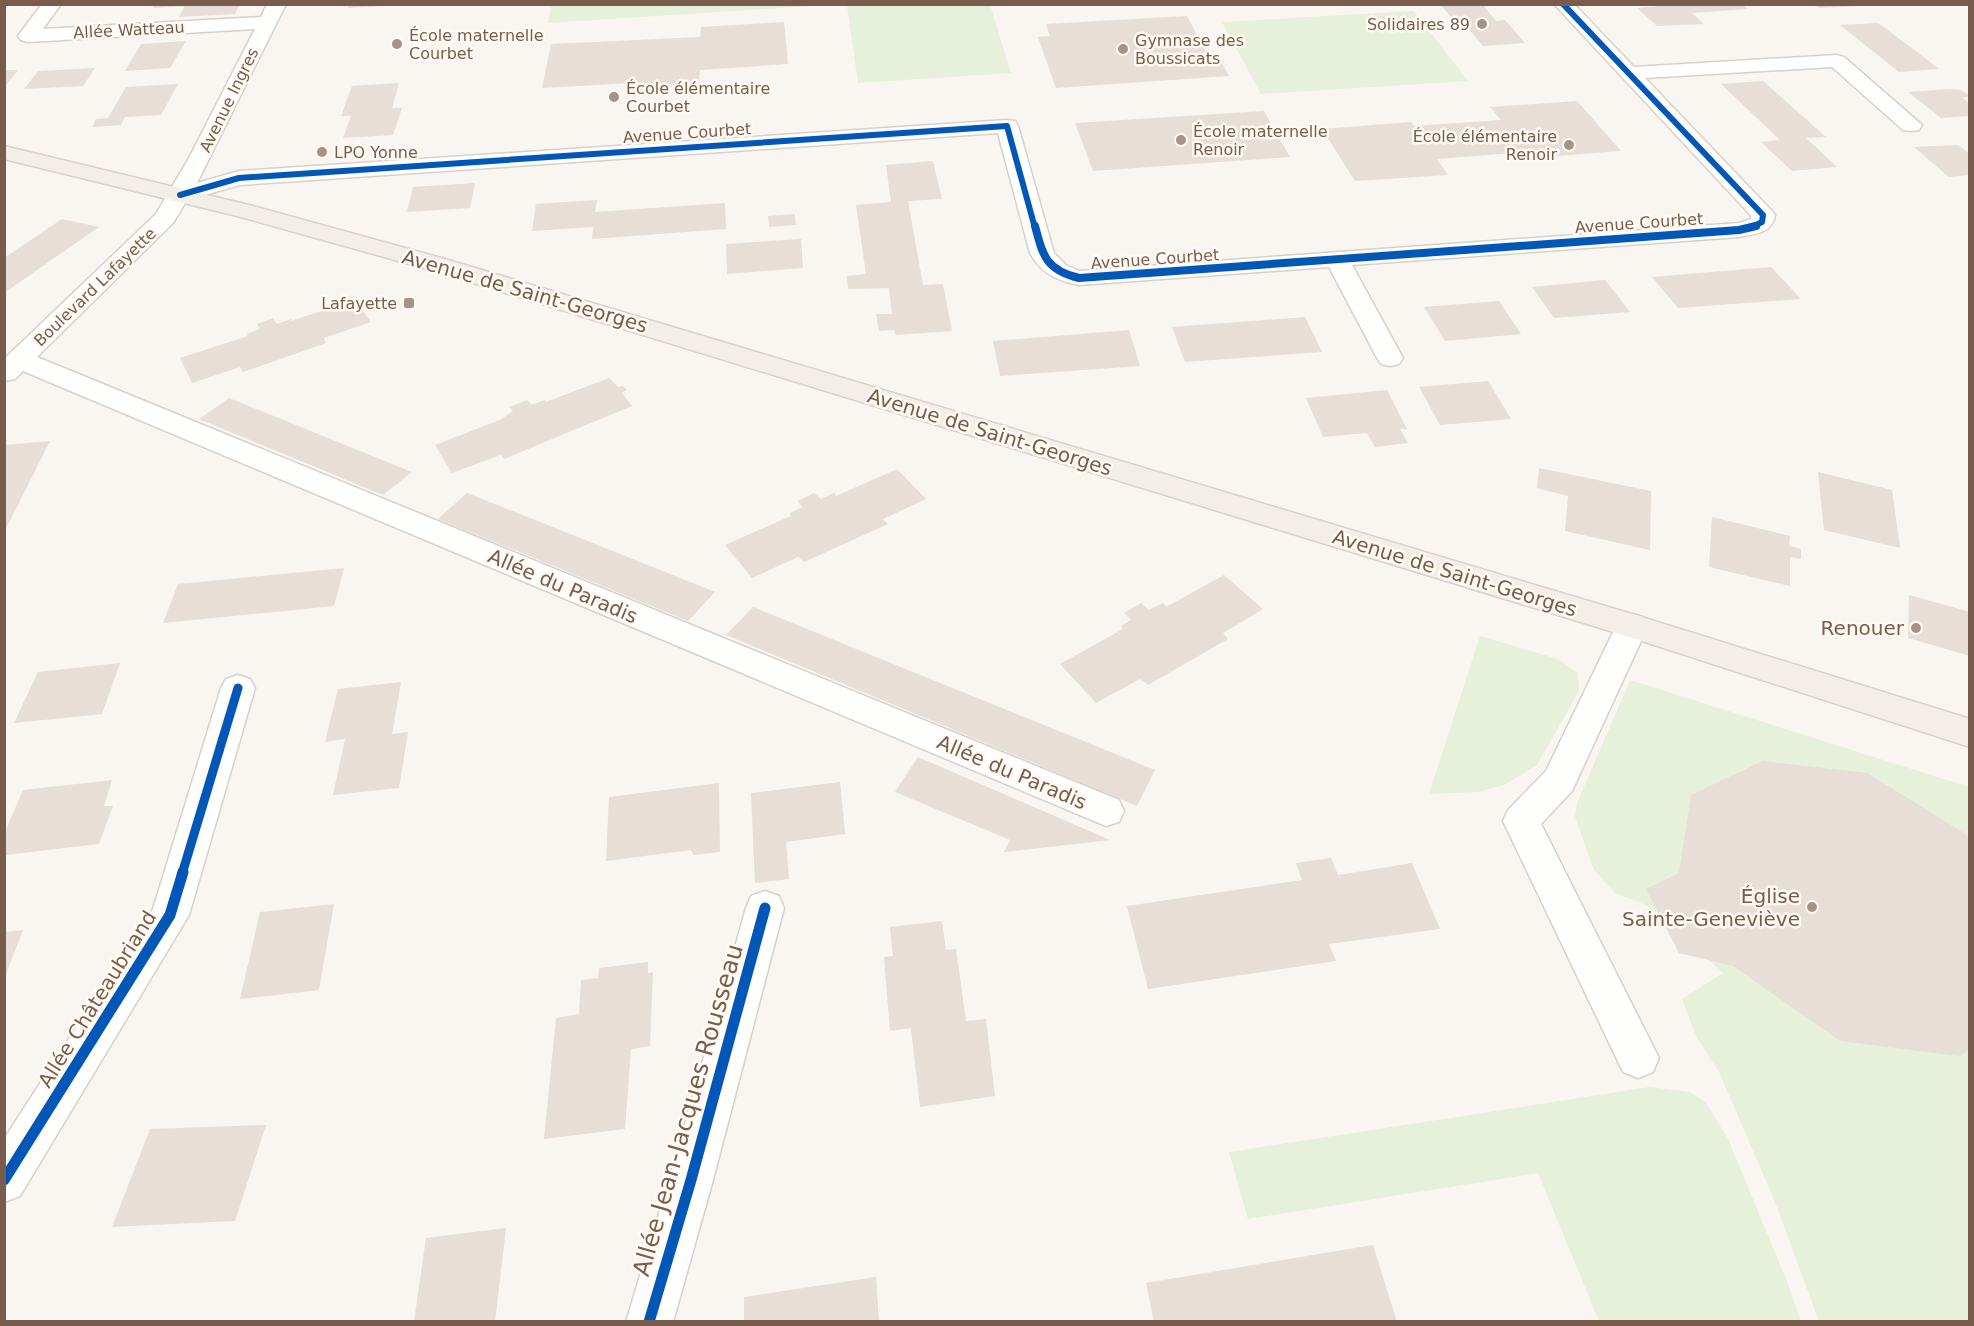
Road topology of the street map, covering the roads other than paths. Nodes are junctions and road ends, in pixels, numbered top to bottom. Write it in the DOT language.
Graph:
graph roads {
  1 [pos="52,4"];
  2 [pos="1563,4"];
  3 [pos="272,13"];
  4 [pos="1630,73"];
  5 [pos="1911,124"];
  6 [pos="4,152"];
  7 [pos="180,195"];
  8 [pos="1337,260"];
  9 [pos="1390,358"];
  10 [pos="12,367"];
  11 [pos="1632,626"];
  12 [pos="238,688"];
  13 [pos="1970,733"];
  14 [pos="1106,811"];
  15 [pos="765,908"];
  16 [pos="1638,1058"];
  17 [pos="4,1180"];
  18 [pos="649,1322"];
  1 -- 3 [label="street, Allée Watteau"];
  2 -- 4 [label="street, Avenue Courbet"];
  3 -- 7 [label="street, Avenue Ingres"];
  4 -- 5 [label="street"];
  4 -- 8 [label="street, Avenue Courbet"];
  6 -- 7 [label="main road, Avenue de Saint-Georges"];
  7 -- 8 [label="street, Avenue Courbet"];
  7 -- 10 [label="street, Boulevard Lafayette"];
  7 -- 11 [label="main road, Avenue de Saint-Georges"];
  8 -- 9 [label="street"];
  10 -- 14 [label="street, Allée du Paradis"];
  11 -- 13 [label="main road, Avenue de Saint-Georges"];
  11 -- 16 [label="street"];
  12 -- 17 [label="street, Allée Châteaubriand"];
  15 -- 18 [label="street, Allée Jean-Jacques Rousseau"];
}
